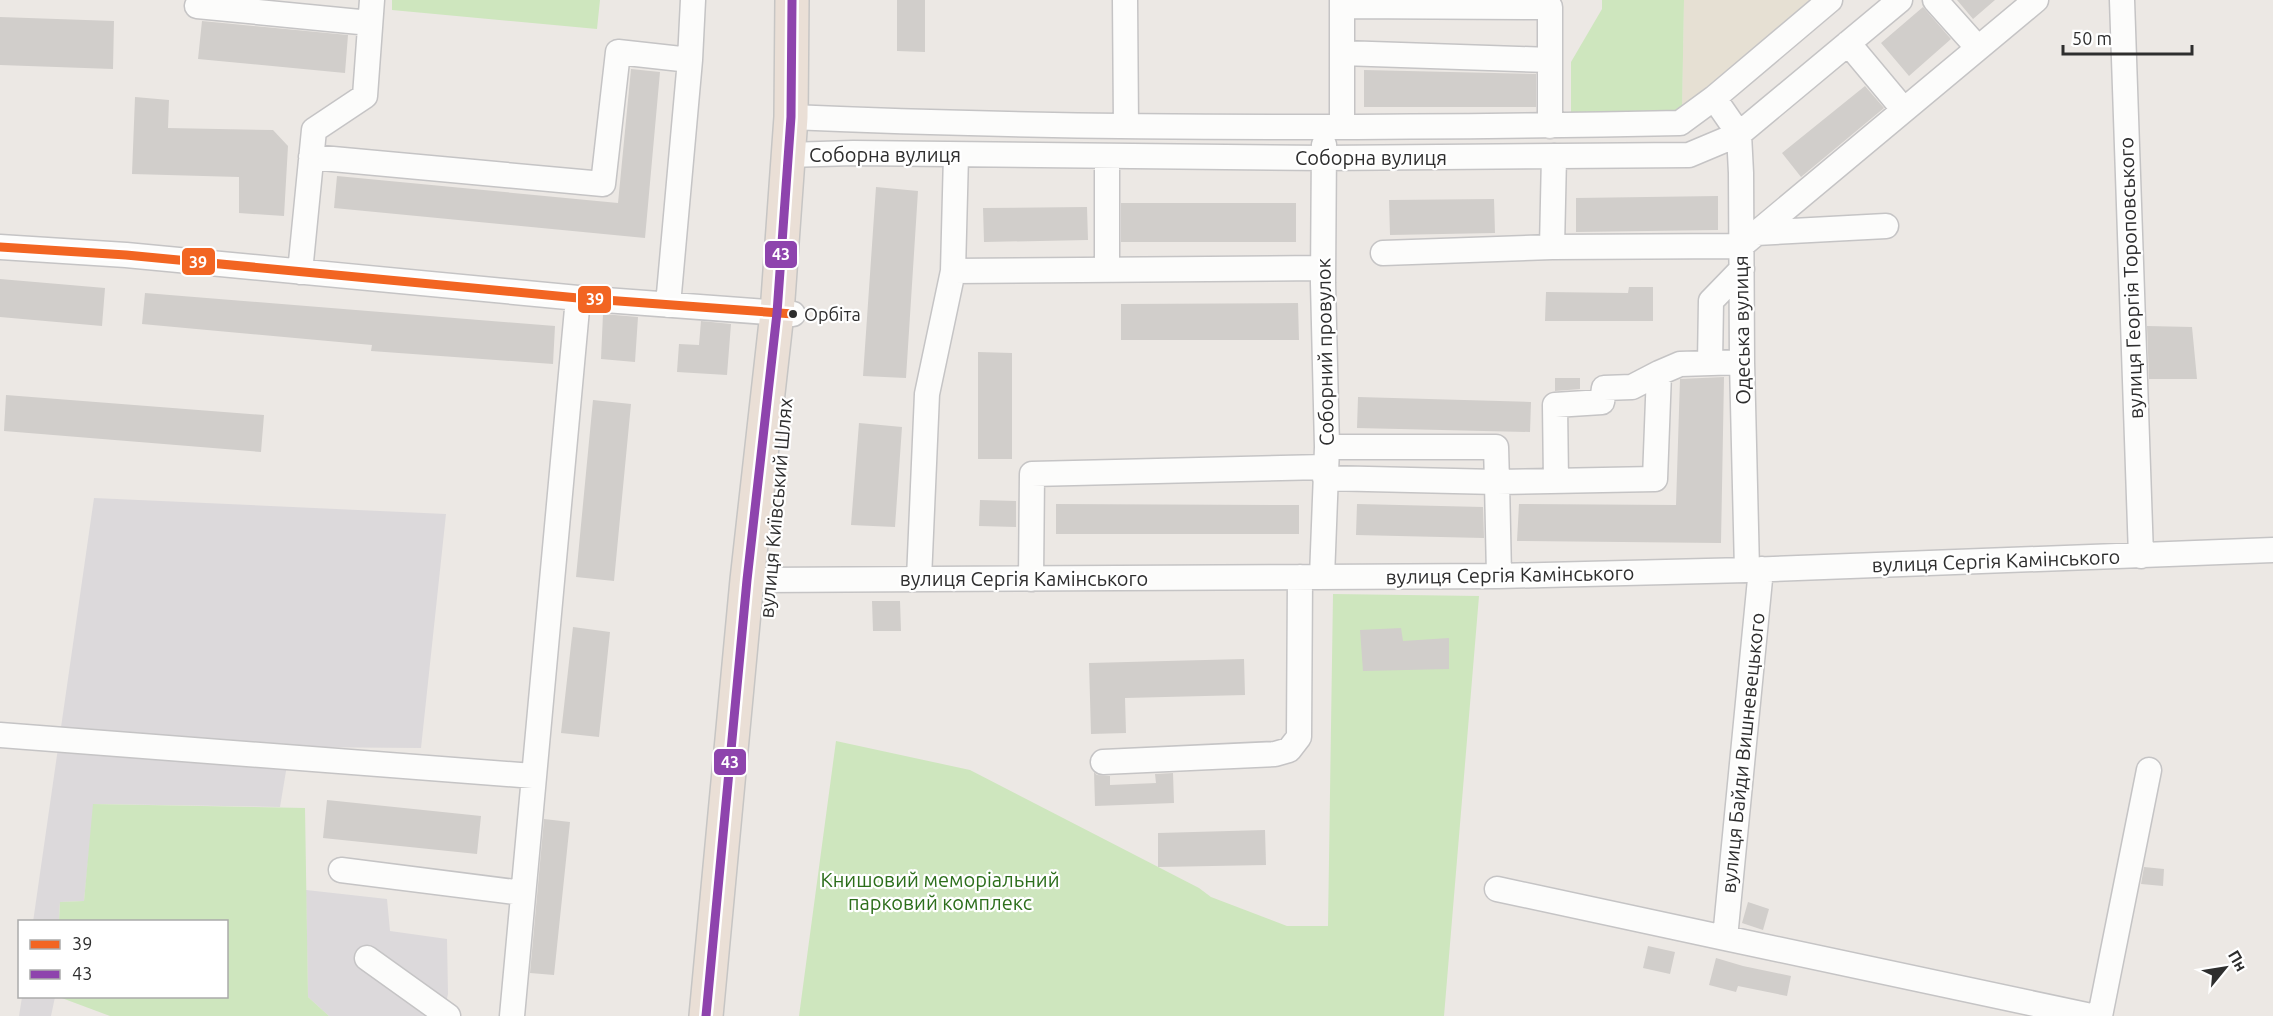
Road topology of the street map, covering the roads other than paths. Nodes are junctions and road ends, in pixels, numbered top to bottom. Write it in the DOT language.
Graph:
graph roads {
  1 [pos="693,0"];
  2 [pos="792,0"];
  3 [pos="810,0"];
  4 [pos="1125,0"];
  5 [pos="1830,0"];
  6 [pos="1900,0"];
  7 [pos="1935,0"];
  8 [pos="2036,0"];
  9 [pos="2122,0"];
  10 [pos="1342,3"];
  11 [pos="1550,3"];
  12 [pos="197,6"];
  13 [pos="371,12"];
  14 [pos="1848,43"];
  15 [pos="1977,48"];
  16 [pos="1342,53"];
  17 [pos="690,60"];
  18 [pos="1550,60"];
  19 [pos="1714,98"];
  20 [pos="1904,110"];
  21 [pos="800,117"];
  22 [pos="1126,125"];
  23 [pos="1550,126"];
  24 [pos="1334,127"];
  25 [pos="1738,134"];
  26 [pos="798,154"];
  27 [pos="956,155"];
  28 [pos="1107,156"];
  29 [pos="1554,156"];
  30 [pos="311,157"];
  31 [pos="1324,159"];
  32 [pos="1886,226"];
  33 [pos="0,247"];
  34 [pos="1552,247"];
  35 [pos="1746,249"];
  36 [pos="1383,253"];
  37 [pos="1323,268"];
  38 [pos="1107,270"];
  39 [pos="953,271"];
  40 [pos="300,272"];
  41 [pos="578,298"];
  42 [pos="668,305"];
  43 [pos="785,314"];
  44 [pos="1742,362"];
  45 [pos="1710,363"];
  46 [pos="1659,373"];
  47 [pos="1326,464"];
  48 [pos="1556,481"];
  49 [pos="1497,482"];
  50 [pos="2273,550"];
  51 [pos="2141,556"];
  52 [pos="1754,569"];
  53 [pos="1499,576"];
  54 [pos="1311,577"];
  55 [pos="919,579"];
  56 [pos="1030,579"];
  57 [pos="758,580"];
  58 [pos="0,735"];
  59 [pos="1103,762"];
  60 [pos="2150,770"];
  61 [pos="533,776"];
  62 [pos="341,870"];
  63 [pos="1497,889"];
  64 [pos="522,892"];
  65 [pos="1725,938"];
  66 [pos="367,957"];
  67 [pos="1988,1006"];
  68 [pos="448,1016"];
  69 [pos="512,1016"];
  70 [pos="706,1016"];
  71 [pos="727,1016"];
  72 [pos="2091,1016"];
  73 [pos="2100,1016"];
  1 -- 17 [label="street"];
  2 -- 21 [label="highway, вулиця Київський Шлях"];
  3 -- 21 [label="highway, вулиця Київський Шлях"];
  4 -- 22 [label="street"];
  5 -- 19 [label="street, Соборна вулиця"];
  6 -- 14 [label="street, Соборна вулиця"];
  7 -- 15 [label="street"];
  8 -- 15 [label="street"];
  9 -- 51 [label="street, вулиця Георгія Тороповського"];
  10 -- 11 [label="street"];
  10 -- 16 [label="street, Соборний провулок"];
  11 -- 18 [label="street"];
  12 -- 13 [label="street"];
  13 -- 30 [label="street"];
  14 -- 20 [label="street"];
  14 -- 25 [label="street, Соборна вулиця"];
  15 -- 20 [label="street"];
  16 -- 18 [label="street"];
  16 -- 24 [label="street, Соборний провулок"];
  17 -- 30 [label="street"];
  17 -- 42 [label="street"];
  18 -- 23 [label="street"];
  19 -- 23 [label="street, Соборна вулиця"];
  19 -- 25 [label="street"];
  20 -- 35 [label="street"];
  21 -- 22 [label="street, Соборна вулиця"];
  21 -- 26 [label="highway, вулиця Київський Шлях"];
  22 -- 24 [label="street, Соборна вулиця"];
  23 -- 24 [label="street, Соборна вулиця"];
  24 -- 31 [label="street, Соборний провулок"];
  25 -- 29 [label="street, Соборна вулиця"];
  25 -- 35 [label="street, Одеська вулиця"];
  26 -- 27 [label="street, Соборна вулиця"];
  26 -- 43 [label="highway, вулиця Київський Шлях"];
  27 -- 28 [label="street, Соборна вулиця"];
  27 -- 39 [label="street"];
  28 -- 31 [label="street, Соборна вулиця"];
  28 -- 38 [label="street"];
  29 -- 31 [label="street, Соборна вулиця"];
  29 -- 34 [label="street"];
  30 -- 40 [label="street"];
  31 -- 37 [label="street, Соборний провулок"];
  32 -- 35 [label="street"];
  33 -- 40 [label="street"];
  34 -- 35 [label="street"];
  34 -- 36 [label="street"];
  35 -- 44 [label="street, Одеська вулиця"];
  35 -- 45 [label="street"];
  37 -- 38 [label="street"];
  37 -- 47 [label="street, Соборний провулок"];
  38 -- 39 [label="street"];
  39 -- 55 [label="street"];
  40 -- 41 [label="street"];
  41 -- 42 [label="street"];
  41 -- 61 [label="street"];
  42 -- 43 [label="street"];
  43 -- 57 [label="highway, вулиця Київський Шлях"];
  44 -- 45 [label="street"];
  44 -- 52 [label="street, Одеська вулиця"];
  45 -- 46 [label="street"];
  46 -- 48 [label="street"];
  46 -- 48 [label="street"];
  47 -- 49 [label="street"];
  47 -- 49 [label="street"];
  47 -- 54 [label="street, Соборний провулок"];
  47 -- 56 [label="street"];
  48 -- 49 [label="street"];
  49 -- 53 [label="street"];
  50 -- 51 [label="street, вулиця Сергія Камінського"];
  51 -- 52 [label="street, вулиця Сергія Камінського"];
  52 -- 53 [label="street, вулиця Сергія Камінського"];
  52 -- 65 [label="street, вулиця Байди Вишневецького"];
  53 -- 54 [label="street, вулиця Сергія Камінського"];
  54 -- 56 [label="street, вулиця Сергія Камінського"];
  54 -- 59 [label="street, Соборний провулок"];
  55 -- 56 [label="street, вулиця Сергія Камінського"];
  55 -- 57 [label="street, вулиця Сергія Камінського"];
  57 -- 70 [label="highway, вулиця Київський Шлях"];
  57 -- 71 [label="highway, вулиця Київський Шлях"];
  58 -- 61 [label="street"];
  60 -- 73 [label="street"];
  61 -- 64 [label="street"];
  62 -- 64 [label="street"];
  63 -- 65 [label="street"];
  64 -- 69 [label="street"];
  65 -- 67 [label="street"];
  66 -- 68 [label="street"];
  67 -- 72 [label="street"];
}
